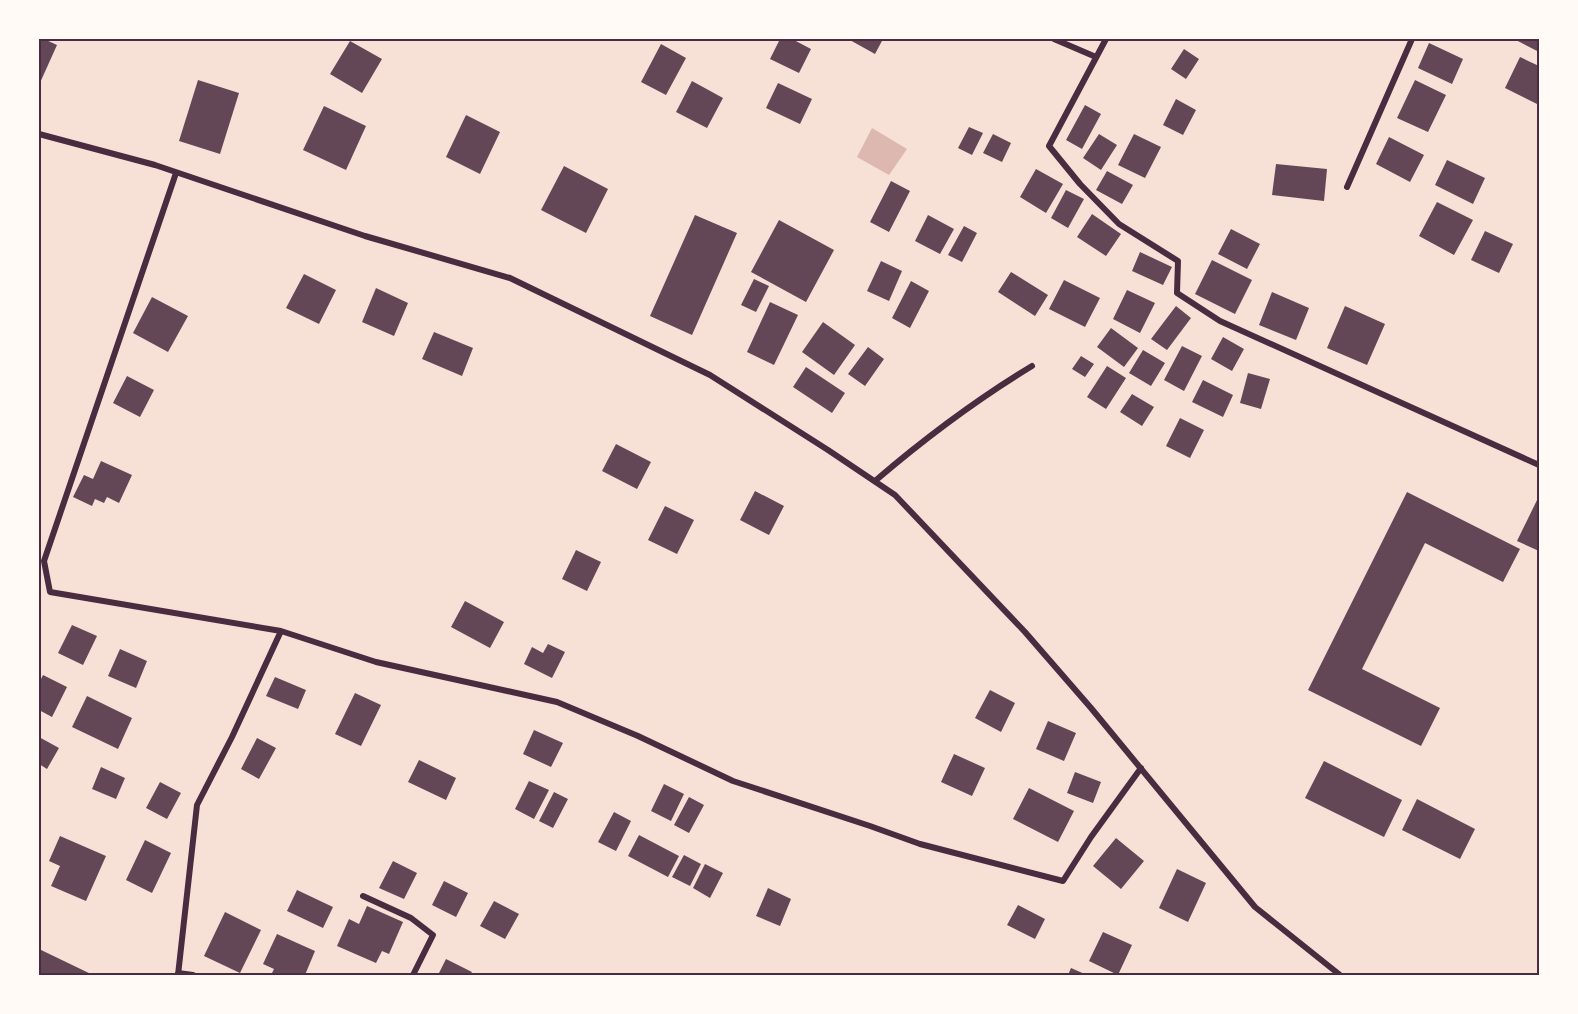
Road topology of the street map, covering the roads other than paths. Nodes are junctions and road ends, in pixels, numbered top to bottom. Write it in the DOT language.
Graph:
graph roads {
  1 [pos="1054,39"];
  2 [pos="1106,39"];
  3 [pos="1412,39"];
  4 [pos="1096,57"];
  5 [pos="39,134"];
  6 [pos="176,173"];
  7 [pos="1347,187"];
  8 [pos="1032,366"];
  9 [pos="1539,465"];
  10 [pos="874,481"];
  11 [pos="281,631"];
  12 [pos="1141,768"];
  13 [pos="363,896"];
  14 [pos="178,974"];
  15 [pos="193,975"];
  16 [pos="413,975"];
  17 [pos="1340,975"];
  1 -- 4 [label="street"];
  2 -- 4 [label="street"];
  3 -- 7 [label="street"];
  4 -- 9 [label="street"];
  5 -- 6 [label="street"];
  6 -- 10 [label="street"];
  6 -- 11 [label="street"];
  8 -- 10 [label="street"];
  10 -- 12 [label="street"];
  11 -- 12 [label="street"];
  11 -- 14 [label="street"];
  12 -- 17 [label="street"];
  13 -- 16 [label="street"];
  14 -- 15 [label="street"];
}
